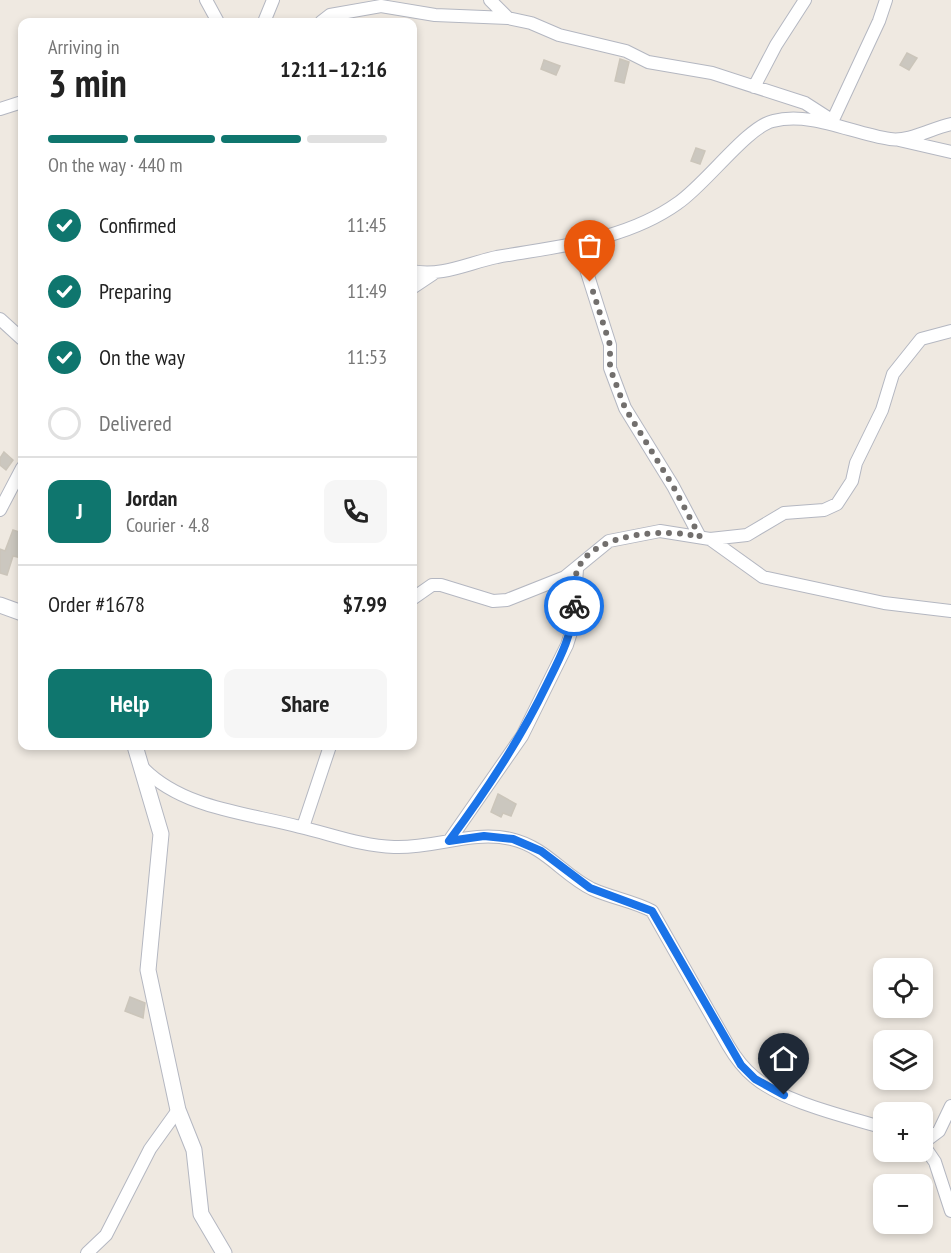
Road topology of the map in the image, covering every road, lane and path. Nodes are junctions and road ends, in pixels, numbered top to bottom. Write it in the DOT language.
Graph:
graph roads {
  1 [pos="206,0"];
  2 [pos="273,0"];
  3 [pos="490,0"];
  4 [pos="805,0"];
  5 [pos="886,0"];
  6 [pos="216,18"];
  7 [pos="266,18"];
  8 [pos="326,18"];
  9 [pos="508,18"];
  10 [pos="754,87"];
  11 [pos="18,103"];
  12 [pos="0,109"];
  13 [pos="832,122"];
  14 [pos="951,124"];
  15 [pos="898,139"];
  16 [pos="951,152"];
  17 [pos="578,244"];
  18 [pos="417,272"];
  19 [pos="433,274"];
  20 [pos="417,285"];
  21 [pos="0,319"];
  22 [pos="951,331"];
  23 [pos="18,335"];
  24 [pos="18,476"];
  25 [pos="0,510"];
  26 [pos="705,538"];
  27 [pos="577,569"];
  28 [pos="417,596"];
  29 [pos="0,605"];
  30 [pos="18,611"];
  31 [pos="951,611"];
  32 [pos="137,750"];
  33 [pos="329,750"];
  34 [pos="144,769"];
  35 [pos="303,827"];
  36 [pos="449,841"];
  37 [pos="951,1106"];
  38 [pos="178,1110"];
  39 [pos="873,1124"];
  40 [pos="933,1136"];
  41 [pos="933,1159"];
  42 [pos="951,1211"];
  43 [pos="87,1253"];
  44 [pos="224,1253"];
  1 -- 6 [label="street"];
  2 -- 7 [label="street"];
  3 -- 9 [label="street"];
  4 -- 10 [label="street"];
  5 -- 13 [label="street"];
  8 -- 9 [label="street"];
  9 -- 10 [label="street"];
  10 -- 13 [label="street"];
  11 -- 12 [label="street"];
  13 -- 15 [label="street"];
  13 -- 17 [label="street"];
  14 -- 15 [label="street"];
  15 -- 16 [label="street"];
  17 -- 19 [label="street"];
  17 -- 26 [label="street"];
  18 -- 19 [label="street"];
  19 -- 20 [label="street"];
  21 -- 23 [label="street"];
  22 -- 26 [label="street"];
  24 -- 25 [label="street"];
  26 -- 27 [label="street"];
  26 -- 31 [label="street"];
  27 -- 28 [label="street"];
  27 -- 36 [label="street"];
  29 -- 30 [label="street"];
  32 -- 34 [label="street"];
  33 -- 35 [label="street"];
  34 -- 35 [label="street"];
  34 -- 38 [label="street"];
  35 -- 36 [label="street"];
  36 -- 39 [label="street"];
  37 -- 40 [label="street"];
  38 -- 43 [label="street"];
  38 -- 44 [label="street"];
  41 -- 42 [label="street"];
}
